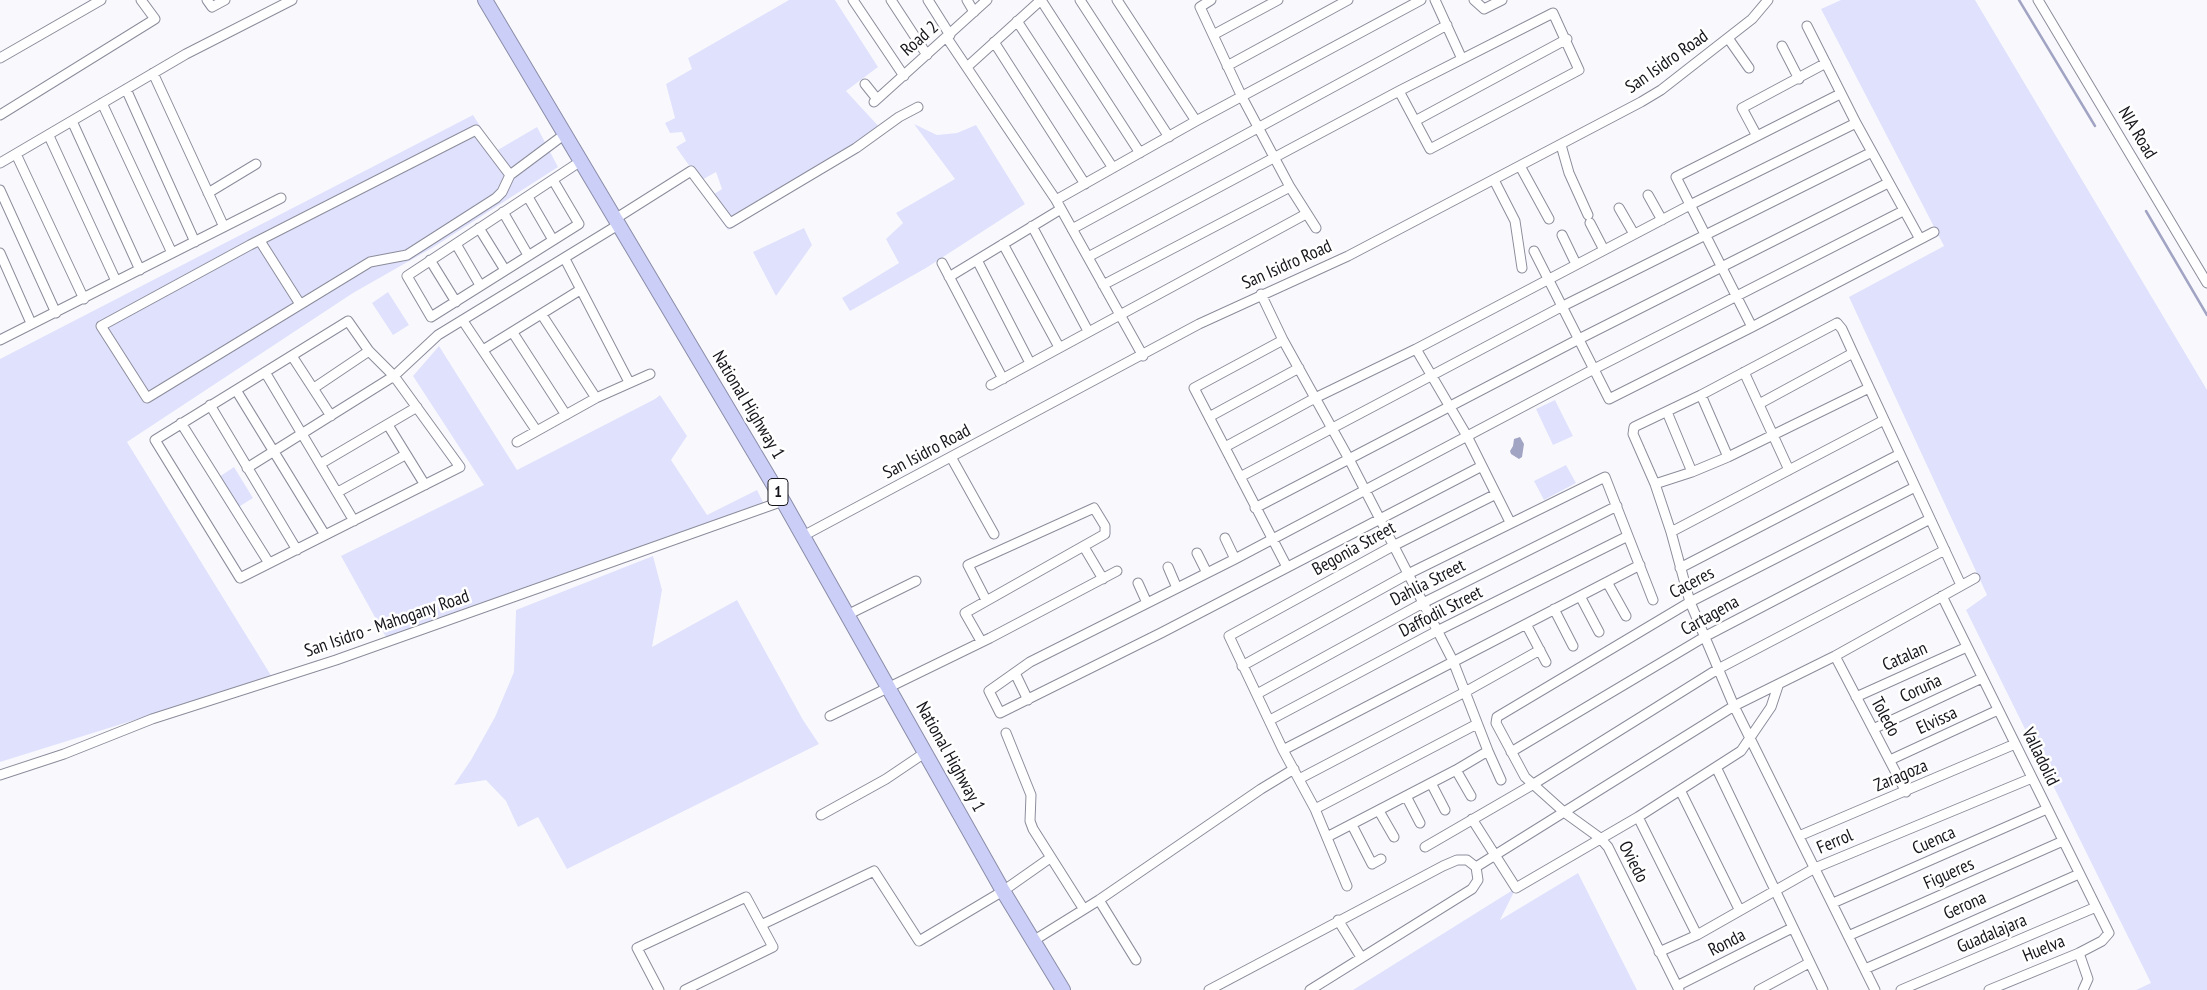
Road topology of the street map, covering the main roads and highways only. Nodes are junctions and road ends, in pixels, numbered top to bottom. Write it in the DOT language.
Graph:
graph roads {
  1 [pos="485,0"];
  2 [pos="1063,990"];
  1 -- 2 [label="highway, National Highway 1 / 1"];
}
